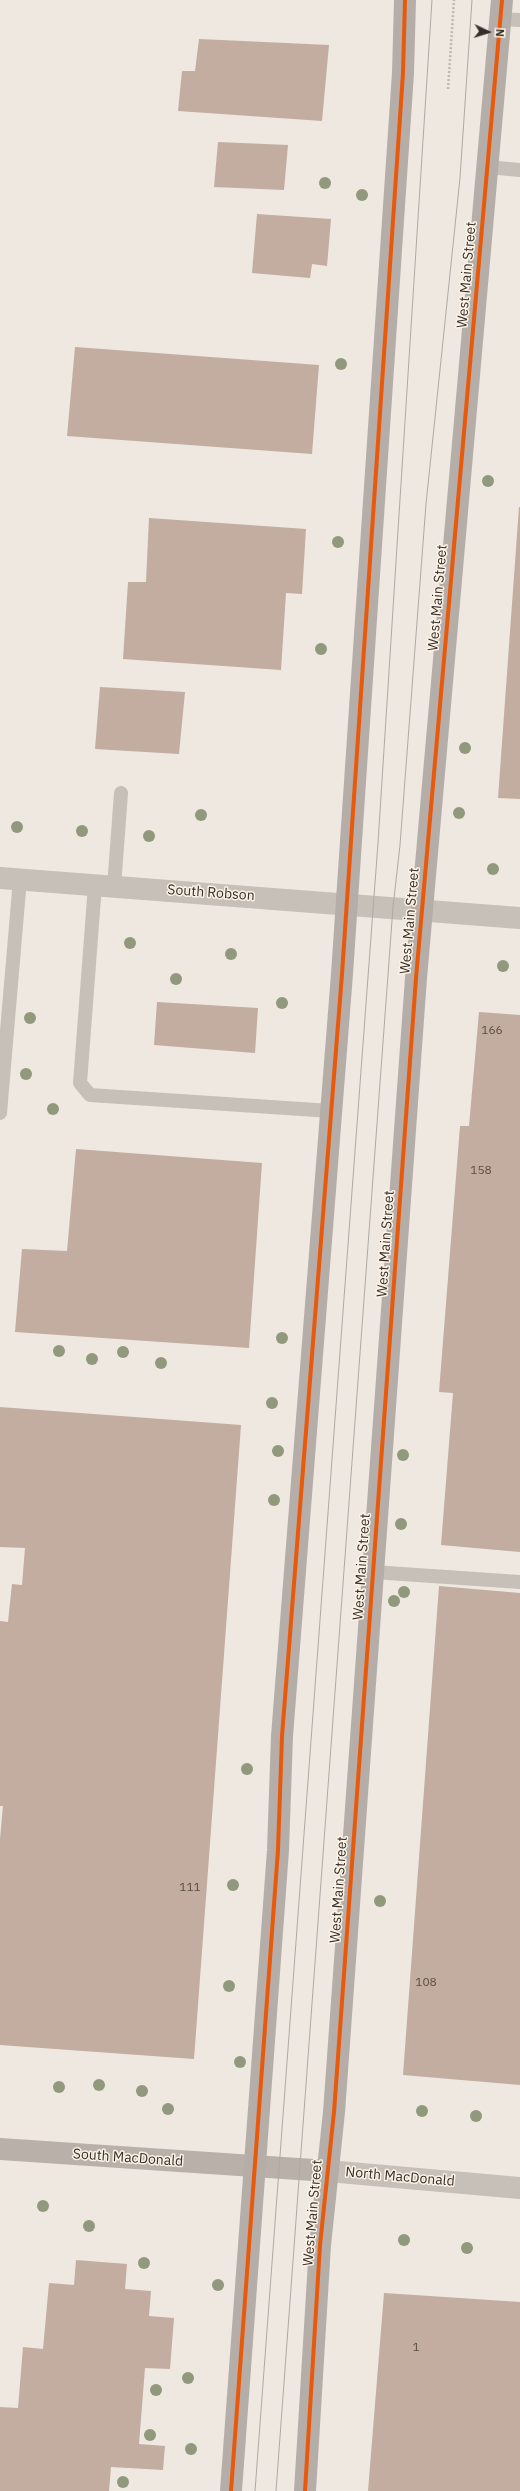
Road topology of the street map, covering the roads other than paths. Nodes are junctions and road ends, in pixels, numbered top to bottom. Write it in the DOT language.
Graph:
graph roads {
  1 [pos="405,0"];
  2 [pos="507,13"];
  3 [pos="487,167"];
  4 [pos="520,170"];
  5 [pos="121,794"];
  6 [pos="10,879"];
  7 [pos="105,886"];
  8 [pos="347,903"];
  9 [pos="422,909"];
  10 [pos="520,918"];
  11 [pos="331,1111"];
  12 [pos="0,1113"];
  13 [pos="373,1572"];
  14 [pos="520,1582"];
  15 [pos="0,2149"];
  16 [pos="256,2167"];
  17 [pos="328,2171"];
  18 [pos="520,2188"];
  19 [pos="231,2491"];
  20 [pos="305,2491"];
  1 -- 8 [label="main road"];
  2 -- 3 [label="main road, West Main Street"];
  3 -- 4 [label="lane"];
  3 -- 9 [label="main road, West Main Street"];
  5 -- 7 [label="lane"];
  6 -- 7 [label="street, South Robson"];
  6 -- 12 [label="lane"];
  7 -- 8 [label="street, South Robson"];
  7 -- 11 [label="lane"];
  8 -- 9 [label="street, South Robson"];
  8 -- 11 [label="main road"];
  9 -- 10 [label="street, South Robson"];
  9 -- 13 [label="main road, West Main Street"];
  11 -- 16 [label="main road"];
  13 -- 14 [label="lane"];
  13 -- 17 [label="main road, West Main Street"];
  15 -- 16 [label="street, South MacDonald"];
  16 -- 17 [label="street, North MacDonald"];
  16 -- 19 [label="main road"];
  17 -- 18 [label="street, North MacDonald"];
  17 -- 20 [label="main road, West Main Street"];
}
